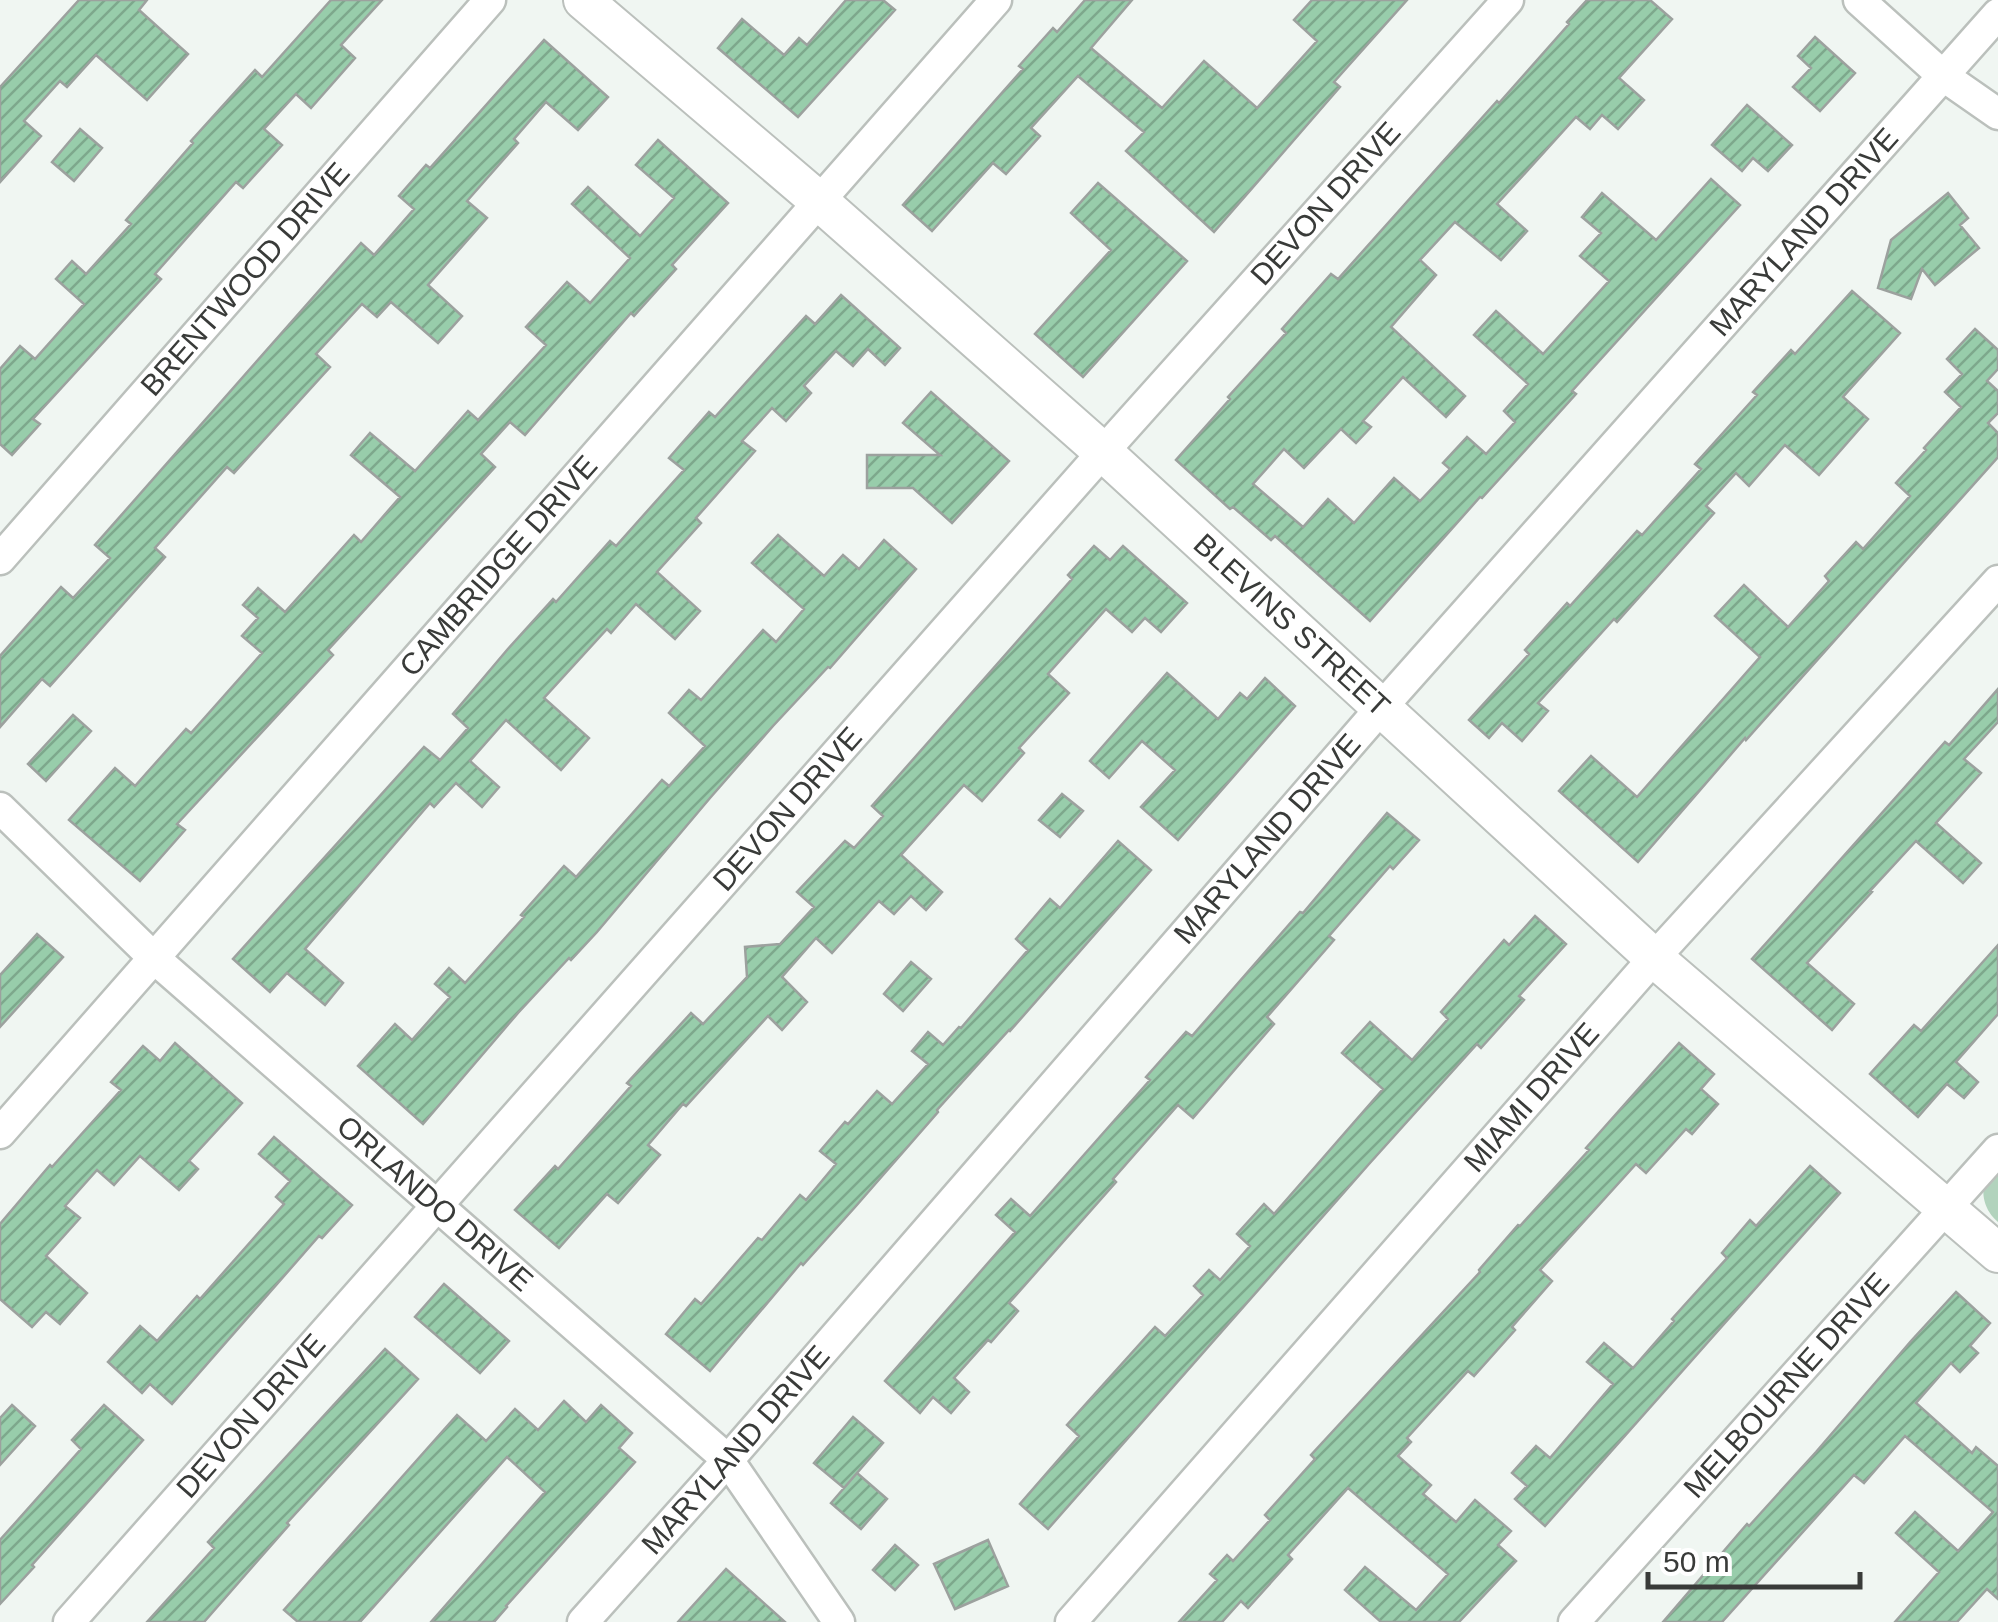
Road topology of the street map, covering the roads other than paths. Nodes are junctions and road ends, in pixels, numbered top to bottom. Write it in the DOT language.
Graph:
graph roads {
  1 [pos="490,0"];
  2 [pos="583,0"];
  3 [pos="996,0"];
  4 [pos="1508,0"];
  5 [pos="1859,0"];
  6 [pos="1998,14"];
  7 [pos="1942,76"];
  8 [pos="1998,114"];
  9 [pos="820,202"];
  10 [pos="1103,452"];
  11 [pos="0,559"];
  12 [pos="1998,581"];
  13 [pos="1381,708"];
  14 [pos="0,808"];
  15 [pos="154,958"];
  16 [pos="1654,958"];
  17 [pos="0,1133"];
  18 [pos="1998,1150"];
  19 [pos="436,1206"];
  20 [pos="1947,1208"];
  21 [pos="1998,1252"];
  22 [pos="728,1460"];
  23 [pos="69,1622"];
  24 [pos="583,1622"];
  25 [pos="839,1622"];
  26 [pos="1071,1622"];
  27 [pos="1574,1622"];
  1 -- 11 [label="street, BRENTWOOD DRIVE"];
  2 -- 9 [label="street, BLEVINS STREET"];
  3 -- 9 [label="street, CAMBRIDGE DRIVE"];
  4 -- 10 [label="street, DEVON DRIVE"];
  5 -- 7 [label="street"];
  6 -- 7 [label="street, MARYLAND DRIVE"];
  7 -- 8 [label="street"];
  7 -- 13 [label="street, MARYLAND DRIVE"];
  9 -- 10 [label="street, BLEVINS STREET"];
  9 -- 15 [label="street, CAMBRIDGE DRIVE"];
  10 -- 13 [label="street, BLEVINS STREET"];
  10 -- 19 [label="street, DEVON DRIVE"];
  12 -- 16 [label="street, MIAMI DRIVE"];
  13 -- 16 [label="street, BLEVINS STREET"];
  13 -- 22 [label="street, MARYLAND DRIVE"];
  14 -- 15 [label="street, ORLANDO DRIVE"];
  15 -- 17 [label="street, CAMBRIDGE DRIVE"];
  15 -- 19 [label="street, ORLANDO DRIVE"];
  16 -- 20 [label="street, BLEVINS STREET"];
  16 -- 26 [label="street, MIAMI DRIVE"];
  18 -- 20 [label="street, MELBOURNE DRIVE"];
  19 -- 22 [label="street, ORLANDO DRIVE"];
  19 -- 23 [label="street, DEVON DRIVE"];
  20 -- 21 [label="street, BLEVINS STREET"];
  20 -- 27 [label="street, MELBOURNE DRIVE"];
  22 -- 24 [label="street, MARYLAND DRIVE"];
  22 -- 25 [label="street, ORLANDO DRIVE"];
}
